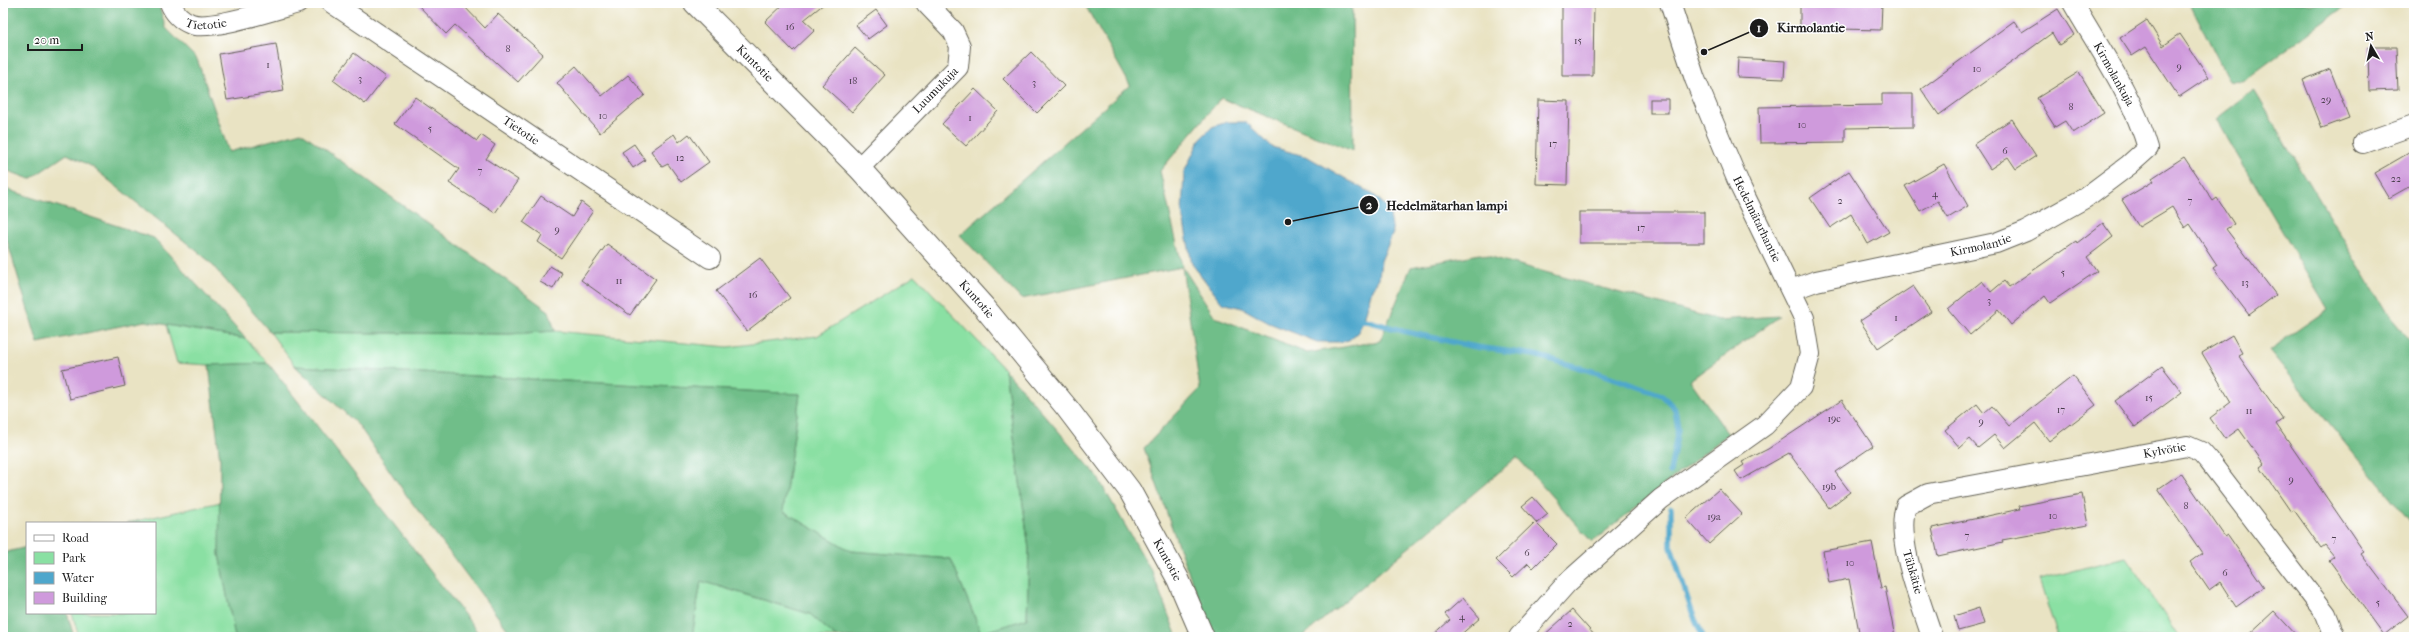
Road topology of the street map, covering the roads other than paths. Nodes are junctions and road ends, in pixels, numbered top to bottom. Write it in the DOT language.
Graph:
graph roads {
  1 [pos="170,3"];
  2 [pos="298,3"];
  3 [pos="332,3"];
  4 [pos="695,3"];
  5 [pos="926,3"];
  6 [pos="1670,3"];
  7 [pos="2073,3"];
  8 [pos="2414,125"];
  9 [pos="2362,143"];
  10 [pos="2148,148"];
  11 [pos="859,168"];
  12 [pos="710,258"];
  13 [pos="1791,290"];
  14 [pos="1906,506"];
  15 [pos="1203,637"];
  16 [pos="1518,637"];
  17 [pos="1932,637"];
  18 [pos="2334,637"];
  1 -- 2 [label="street, Tietotie"];
  3 -- 12 [label="street, Tietotie"];
  4 -- 11 [label="street, Kuntotie"];
  5 -- 11 [label="street, Luumukuja"];
  6 -- 13 [label="street, Hedelmätarhantie"];
  7 -- 10 [label="street, Kirmolankuja"];
  8 -- 9 [label="street"];
  10 -- 13 [label="street, Kirmolantie"];
  11 -- 15 [label="street, Kuntotie"];
  13 -- 16 [label="street, Hedelmätarhantie"];
  14 -- 17 [label="street, Tähkätie"];
  14 -- 18 [label="street, Kylvötie"];
}
